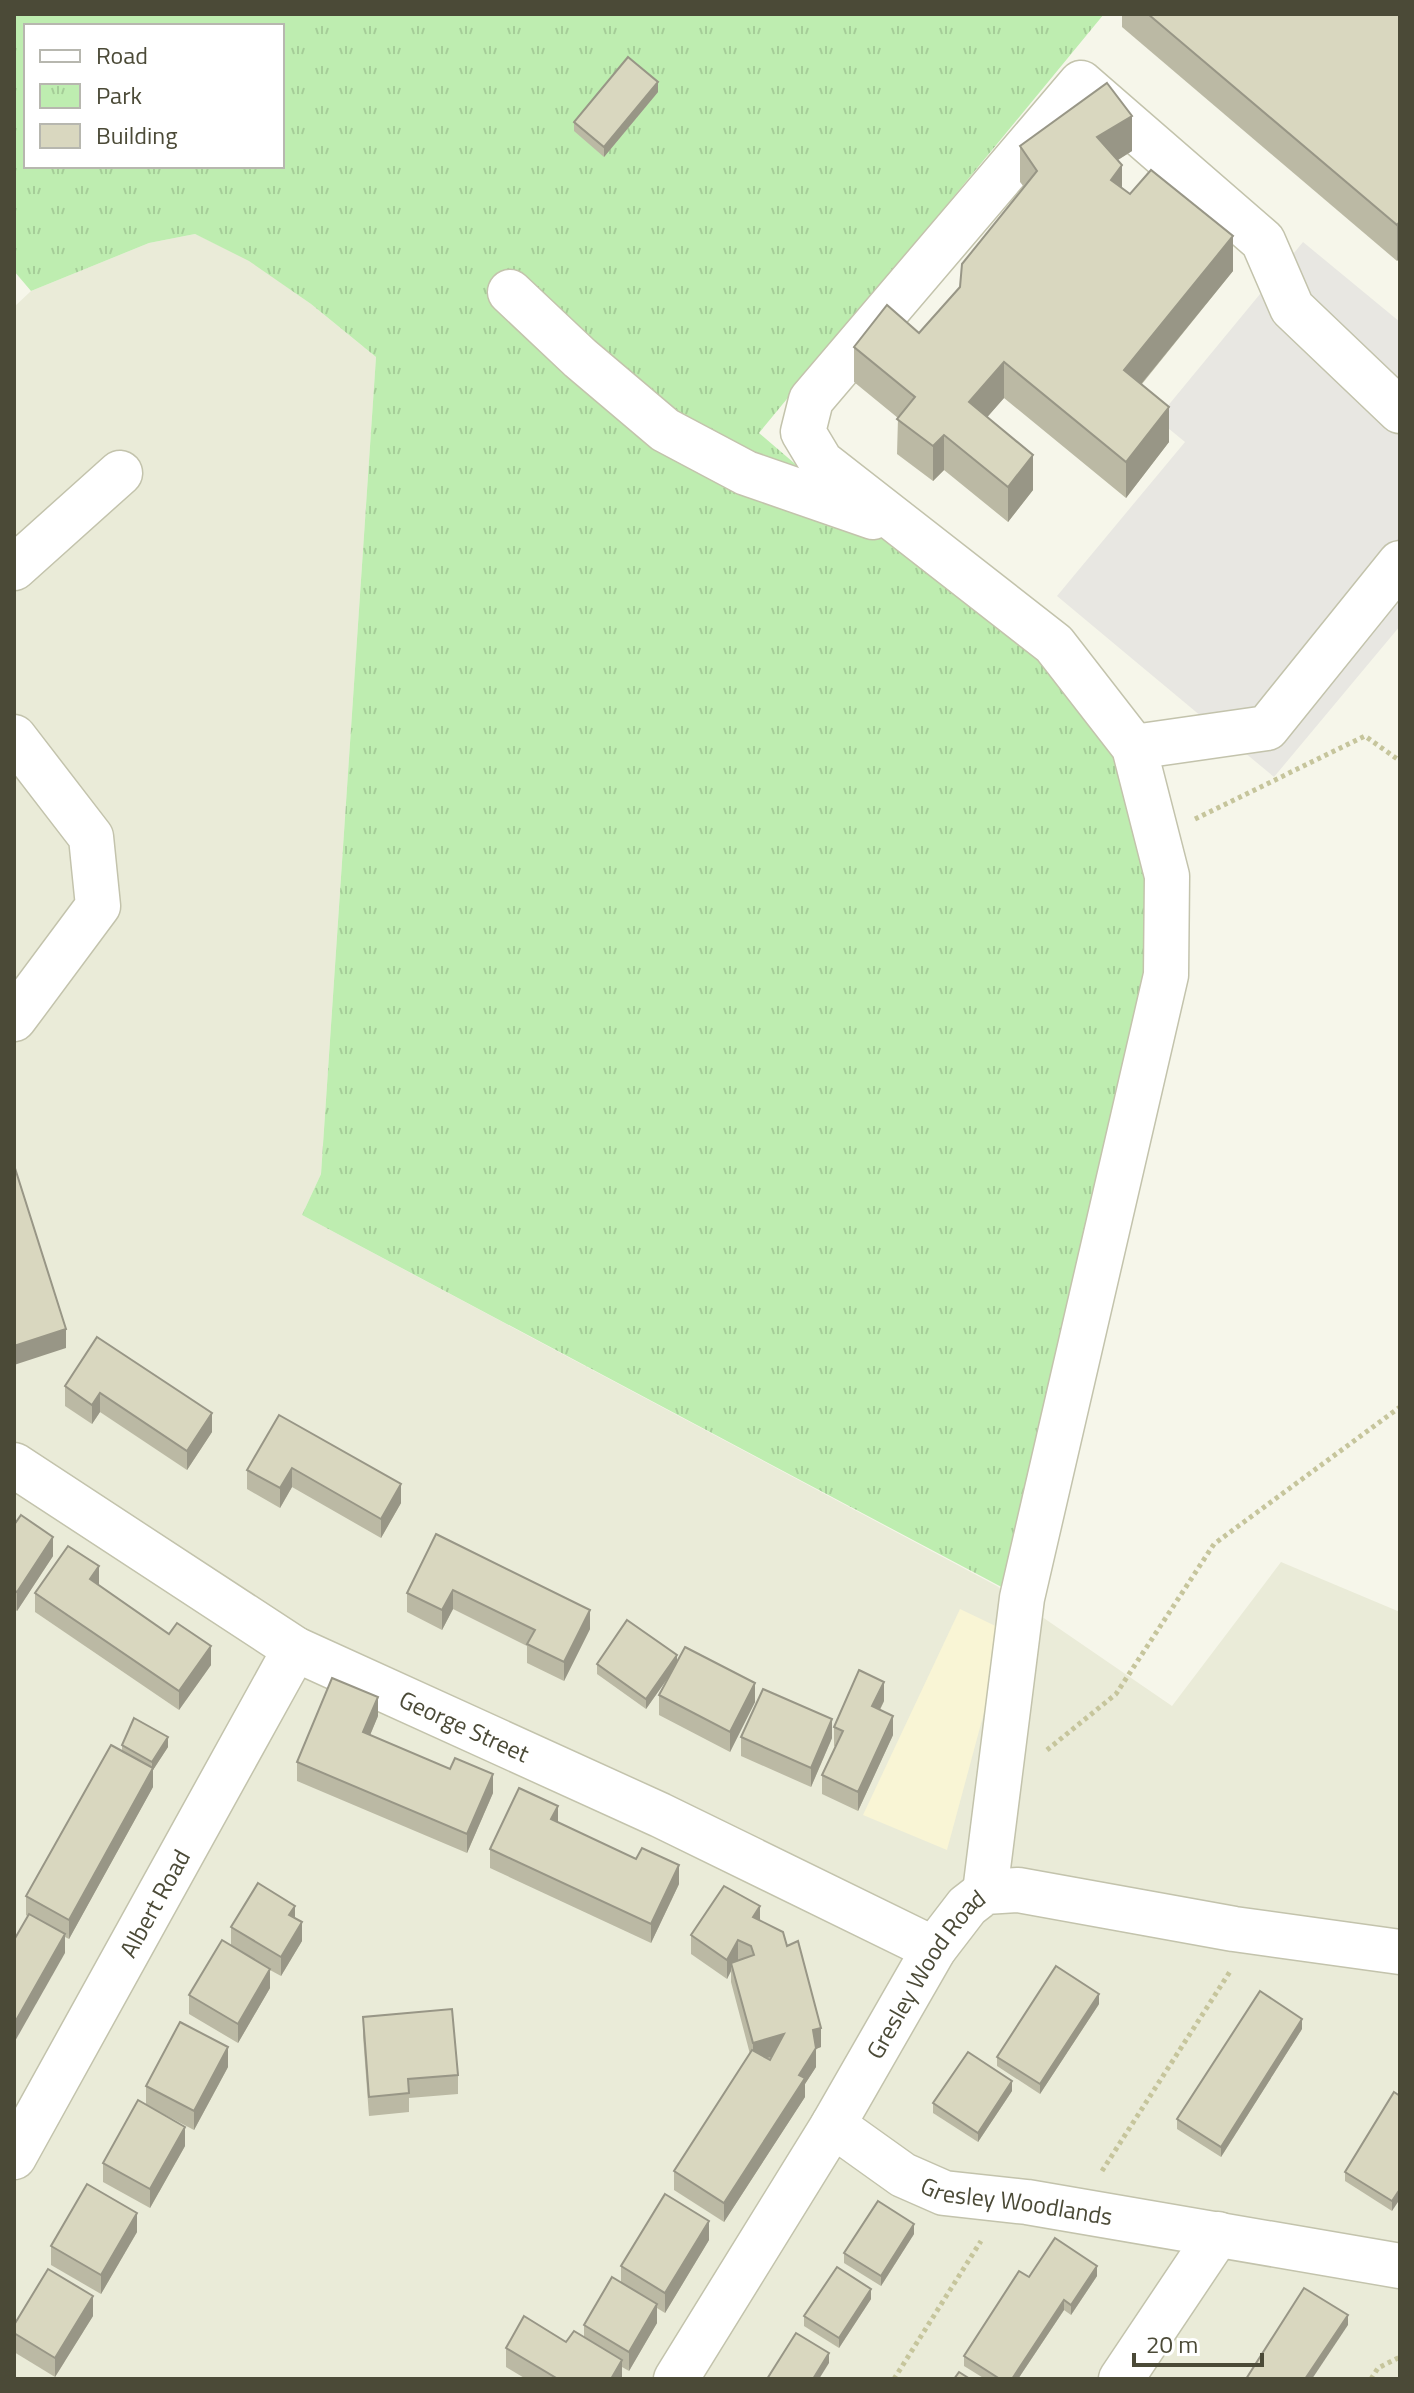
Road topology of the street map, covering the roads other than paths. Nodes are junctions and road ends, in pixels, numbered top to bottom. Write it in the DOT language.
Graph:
graph roads {
  1 [pos="510,292"];
  2 [pos="1400,411"];
  3 [pos="120,473"];
  4 [pos="906,529"];
  5 [pos="1400,563"];
  6 [pos="14,568"];
  7 [pos="14,737"];
  8 [pos="1134,747"];
  9 [pos="14,1019"];
  10 [pos="14,1465"];
  11 [pos="295,1649"];
  12 [pos="985,1892"];
  13 [pos="934,1949"];
  14 [pos="1400,1952"];
  15 [pos="833,2125"];
  16 [pos="14,2157"];
  17 [pos="1218,2234"];
  18 [pos="1400,2266"];
  19 [pos="676,2379"];
  20 [pos="1121,2379"];
  1 -- 4 [label="street"];
  2 -- 4 [label="street"];
  3 -- 6 [label="street"];
  4 -- 8 [label="street"];
  5 -- 8 [label="street"];
  7 -- 9 [label="street"];
  8 -- 12 [label="street"];
  10 -- 11 [label="street, George Street"];
  11 -- 13 [label="street, George Street"];
  11 -- 16 [label="street, Albert Road"];
  12 -- 13 [label="street, Gresley Wood Road"];
  12 -- 14 [label="street, Gresley Wood Road"];
  13 -- 15 [label="street, Gresley Wood Road"];
  15 -- 17 [label="street, Gresley Woodlands"];
  15 -- 19 [label="street, Gresley Wood Road"];
  17 -- 18 [label="street, Gresley Woodlands"];
  17 -- 20 [label="street"];
}
